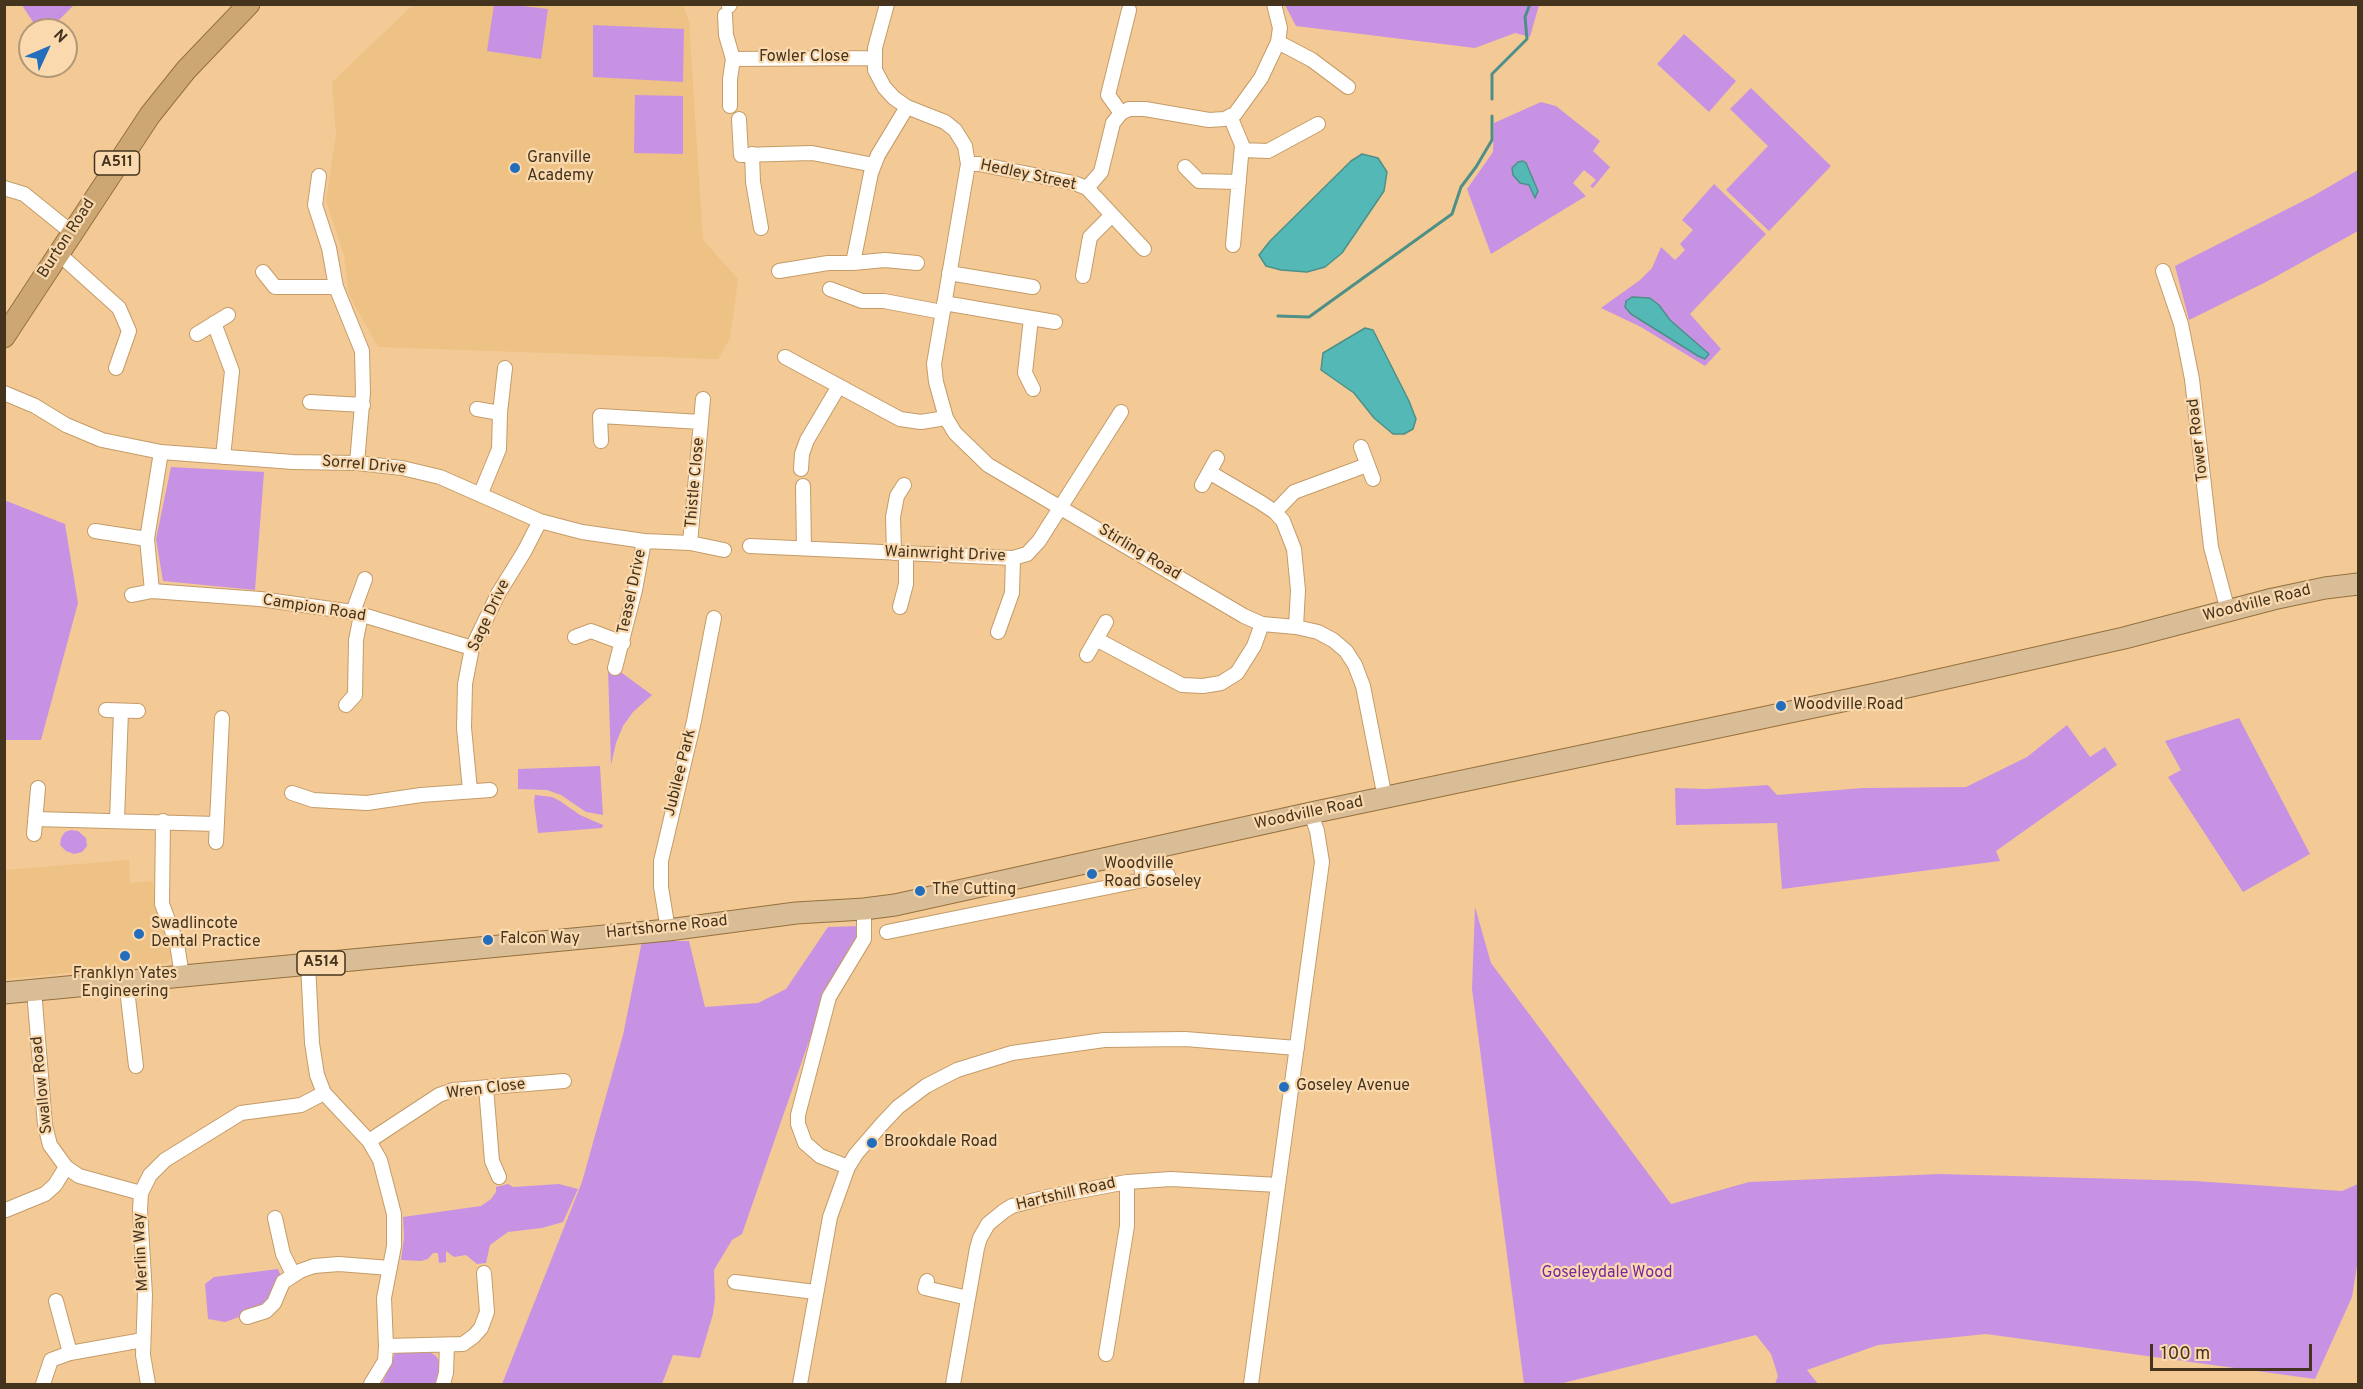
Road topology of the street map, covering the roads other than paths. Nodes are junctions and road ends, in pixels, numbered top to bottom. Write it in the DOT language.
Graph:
graph roads {
  1 [pos="249,4"];
  2 [pos="887,4"];
  3 [pos="1274,4"];
  4 [pos="728,9"];
  5 [pos="1129,10"];
  6 [pos="1278,42"];
  7 [pos="875,58"];
  8 [pos="733,59"];
  9 [pos="1348,87"];
  10 [pos="730,106"];
  11 [pos="908,107"];
  12 [pos="1121,113"];
  13 [pos="1230,116"];
  14 [pos="739,119"];
  15 [pos="1318,124"];
  16 [pos="1242,150"];
  17 [pos="753,154"];
  18 [pos="968,164"];
  19 [pos="874,165"];
  20 [pos="1185,167"];
  21 [pos="319,177"];
  22 [pos="1239,182"];
  23 [pos="4,188"];
  24 [pos="1087,188"];
  25 [pos="1112,215"];
  26 [pos="761,228"];
  27 [pos="71,232"];
  28 [pos="1233,245"];
  29 [pos="1143,249"];
  30 [pos="58,253"];
  31 [pos="853,263"];
  32 [pos="917,263"];
  33 [pos="779,271"];
  34 [pos="263,272"];
  35 [pos="2163,272"];
  36 [pos="949,273"];
  37 [pos="1083,276"];
  38 [pos="336,287"];
  39 [pos="1033,287"];
  40 [pos="830,288"];
  41 [pos="943,307"];
  42 [pos="228,315"];
  43 [pos="1031,318"];
  44 [pos="1055,322"];
  45 [pos="214,323"];
  46 [pos="197,334"];
  47 [pos="4,337"];
  48 [pos="785,357"];
  49 [pos="116,368"];
  50 [pos="505,368"];
  51 [pos="839,386"];
  52 [pos="1033,389"];
  53 [pos="4,393"];
  54 [pos="703,399"];
  55 [pos="309,402"];
  56 [pos="363,405"];
  57 [pos="477,409"];
  58 [pos="1121,412"];
  59 [pos="500,413"];
  60 [pos="946,418"];
  61 [pos="701,422"];
  62 [pos="601,441"];
  63 [pos="1361,447"];
  64 [pos="161,452"];
  65 [pos="223,457"];
  66 [pos="1217,458"];
  67 [pos="357,463"];
  68 [pos="1367,465"];
  69 [pos="801,469"];
  70 [pos="1209,472"];
  71 [pos="1374,479"];
  72 [pos="904,485"];
  73 [pos="1202,485"];
  74 [pos="803,486"];
  75 [pos="481,493"];
  76 [pos="1061,507"];
  77 [pos="1275,513"];
  78 [pos="540,520"];
  79 [pos="96,531"];
  80 [pos="147,539"];
  81 [pos="644,541"];
  82 [pos="690,543"];
  83 [pos="750,546"];
  84 [pos="804,548"];
  85 [pos="724,550"];
  86 [pos="900,553"];
  87 [pos="1013,558"];
  88 [pos="365,579"];
  89 [pos="2358,584"];
  90 [pos="152,591"];
  91 [pos="132,595"];
  92 [pos="900,607"];
  93 [pos="2228,610"];
  94 [pos="357,613"];
  95 [pos="714,618"];
  96 [pos="1106,622"];
  97 [pos="1262,624"];
  98 [pos="1296,627"];
  99 [pos="998,632"];
  100 [pos="575,638"];
  101 [pos="1096,639"];
  102 [pos="623,643"];
  103 [pos="472,648"];
  104 [pos="1087,655"];
  105 [pos="615,668"];
  106 [pos="346,705"];
  107 [pos="106,710"];
  108 [pos="121,711"];
  109 [pos="138,711"];
  110 [pos="222,718"];
  111 [pos="38,788"];
  112 [pos="470,790"];
  113 [pos="490,790"];
  114 [pos="292,793"];
  115 [pos="1385,798"];
  116 [pos="1311,813"];
  117 [pos="35,819"];
  118 [pos="117,820"];
  119 [pos="163,821"];
  120 [pos="217,824"];
  121 [pos="34,834"];
  122 [pos="216,842"];
  123 [pos="1138,852"];
  124 [pos="1168,875"];
  125 [pos="1144,879"];
  126 [pos="895,905"];
  127 [pos="864,909"];
  128 [pos="668,930"];
  129 [pos="308,964"];
  130 [pos="182,976"];
  131 [pos="126,981"];
  132 [pos="34,990"];
  133 [pos="4,993"];
  134 [pos="1297,1048"];
  135 [pos="136,1066"];
  136 [pos="564,1081"];
  137 [pos="486,1087"];
  138 [pos="324,1093"];
  139 [pos="369,1141"];
  140 [pos="66,1167"];
  141 [pos="848,1167"];
  142 [pos="499,1177"];
  143 [pos="1127,1182"];
  144 [pos="1278,1185"];
  145 [pos="141,1193"];
  146 [pos="6,1210"];
  147 [pos="275,1218"];
  148 [pos="390,1268"];
  149 [pos="484,1273"];
  150 [pos="293,1274"];
  151 [pos="927,1281"];
  152 [pos="735,1282"];
  153 [pos="815,1292"];
  154 [pos="968,1298"];
  155 [pos="56,1301"];
  156 [pos="247,1317"];
  157 [pos="143,1340"];
  158 [pos="447,1345"];
  159 [pos="386,1346"];
  160 [pos="70,1353"];
  161 [pos="1106,1354"];
  162 [pos="43,1384"];
  163 [pos="148,1384"];
  164 [pos="371,1384"];
  165 [pos="444,1384"];
  166 [pos="800,1384"];
  167 [pos="953,1384"];
  168 [pos="1251,1384"];
  1 -- 27 [label="highway, Burton Road / A511"];
  2 -- 7 [label="street, Stirling Road"];
  3 -- 6 [label="street"];
  4 -- 8 [label="street"];
  5 -- 12 [label="street"];
  6 -- 9 [label="street"];
  6 -- 13 [label="street"];
  7 -- 8 [label="street, Fowler Close"];
  7 -- 11 [label="street, Stirling Road"];
  8 -- 10 [label="street"];
  11 -- 18 [label="street, Stirling Road"];
  11 -- 19 [label="street"];
  12 -- 13 [label="street"];
  12 -- 24 [label="street"];
  13 -- 16 [label="street"];
  14 -- 17 [label="street"];
  15 -- 16 [label="street"];
  16 -- 22 [label="street"];
  17 -- 19 [label="street"];
  17 -- 26 [label="street"];
  18 -- 24 [label="street, Hedley Street"];
  18 -- 36 [label="street, Stirling Road"];
  19 -- 31 [label="street"];
  20 -- 22 [label="street"];
  21 -- 38 [label="street"];
  22 -- 28 [label="street"];
  23 -- 27 [label="street"];
  24 -- 25 [label="street, Hedley Street"];
  25 -- 29 [label="street, Hedley Street"];
  25 -- 37 [label="street"];
  27 -- 30 [label="highway, Burton Road / A511"];
  30 -- 47 [label="highway, Burton Road / A511"];
  30 -- 49 [label="street"];
  31 -- 32 [label="street"];
  31 -- 33 [label="street"];
  34 -- 38 [label="street"];
  35 -- 93 [label="street, Tower Road"];
  36 -- 39 [label="street"];
  36 -- 41 [label="street, Stirling Road"];
  38 -- 56 [label="street"];
  40 -- 41 [label="street"];
  41 -- 43 [label="street"];
  41 -- 60 [label="street, Stirling Road"];
  42 -- 45 [label="street"];
  43 -- 44 [label="street"];
  43 -- 52 [label="street"];
  45 -- 46 [label="street"];
  45 -- 65 [label="street"];
  48 -- 51 [label="street"];
  50 -- 59 [label="street"];
  51 -- 60 [label="street"];
  51 -- 69 [label="street"];
  53 -- 64 [label="street, Sorrel Drive"];
  54 -- 61 [label="street, Thistle Close"];
  55 -- 56 [label="street"];
  56 -- 67 [label="street"];
  57 -- 59 [label="street"];
  58 -- 76 [label="street, Wainwright Drive"];
  59 -- 75 [label="street"];
  60 -- 76 [label="street, Stirling Road"];
  61 -- 62 [label="street, Thistle Close"];
  61 -- 82 [label="street, Thistle Close"];
  63 -- 68 [label="street"];
  64 -- 65 [label="street, Sorrel Drive"];
  64 -- 80 [label="street"];
  65 -- 67 [label="street, Sorrel Drive"];
  66 -- 70 [label="street"];
  67 -- 75 [label="street, Sorrel Drive"];
  68 -- 71 [label="street"];
  68 -- 77 [label="street"];
  70 -- 73 [label="street"];
  70 -- 77 [label="street"];
  72 -- 86 [label="street"];
  74 -- 84 [label="street"];
  75 -- 78 [label="street, Sorrel Drive"];
  76 -- 87 [label="street, Wainwright Drive"];
  76 -- 97 [label="street, Stirling Road"];
  77 -- 98 [label="street"];
  78 -- 81 [label="street, Sorrel Drive"];
  78 -- 103 [label="street, Sage Drive"];
  79 -- 80 [label="street"];
  80 -- 90 [label="street"];
  81 -- 82 [label="street, Sorrel Drive"];
  81 -- 102 [label="street, Teasel Drive"];
  82 -- 85 [label="street, Sorrel Drive"];
  83 -- 84 [label="street, Wainwright Drive"];
  84 -- 86 [label="street, Wainwright Drive"];
  86 -- 87 [label="street, Wainwright Drive"];
  86 -- 92 [label="street"];
  87 -- 99 [label="street"];
  88 -- 94 [label="street"];
  89 -- 93 [label="main road, Woodville Road / A514"];
  90 -- 91 [label="street, Campion Road"];
  90 -- 94 [label="street, Campion Road"];
  93 -- 115 [label="main road, Woodville Road / A514"];
  94 -- 103 [label="street, Campion Road"];
  94 -- 106 [label="street"];
  95 -- 128 [label="street, Jubilee Park"];
  96 -- 101 [label="street"];
  97 -- 98 [label="street, Stirling Road"];
  97 -- 101 [label="street"];
  98 -- 115 [label="street, Stirling Road"];
  100 -- 102 [label="street, Teasel Drive"];
  101 -- 104 [label="street"];
  102 -- 105 [label="street, Teasel Drive"];
  103 -- 112 [label="street, Sage Drive"];
  107 -- 108 [label="street"];
  108 -- 109 [label="street"];
  108 -- 118 [label="street"];
  110 -- 120 [label="street"];
  111 -- 117 [label="street"];
  112 -- 113 [label="street"];
  112 -- 114 [label="street"];
  115 -- 116 [label="main road, Woodville Road / A514"];
  116 -- 123 [label="main road, Woodville Road / A514"];
  116 -- 134 [label="street"];
  117 -- 118 [label="street"];
  117 -- 121 [label="street"];
  118 -- 119 [label="street"];
  119 -- 120 [label="street"];
  119 -- 130 [label="street"];
  120 -- 122 [label="street"];
  123 -- 125 [label="street"];
  123 -- 126 [label="main road, Woodville Road / A514"];
  124 -- 125 [label="street"];
  125 -- 126 [label="street"];
  126 -- 127 [label="main road, Woodville Road / A514"];
  127 -- 128 [label="main road, Hartshorne Road / A514"];
  127 -- 141 [label="street"];
  128 -- 129 [label="main road, Hartshorne Road / A514"];
  129 -- 130 [label="main road, Hartshorne Road / A514"];
  129 -- 138 [label="street"];
  130 -- 131 [label="main road, Hartshorne Road / A514"];
  131 -- 132 [label="main road, Hartshorne Road / A514"];
  131 -- 135 [label="street"];
  132 -- 133 [label="main road, Hartshorne Road / A514"];
  132 -- 140 [label="street, Swallow Road"];
  134 -- 141 [label="street"];
  134 -- 144 [label="street"];
  136 -- 137 [label="street, Wren Close"];
  137 -- 139 [label="street, Wren Close"];
  137 -- 142 [label="street"];
  138 -- 139 [label="street"];
  138 -- 145 [label="street, Merlin Way"];
  139 -- 148 [label="street"];
  140 -- 145 [label="street"];
  140 -- 146 [label="street"];
  141 -- 153 [label="street"];
  143 -- 144 [label="street, Hartshill Road"];
  143 -- 154 [label="street, Hartshill Road"];
  143 -- 161 [label="street"];
  144 -- 168 [label="street"];
  145 -- 157 [label="street, Merlin Way"];
  147 -- 150 [label="street"];
  148 -- 150 [label="street"];
  148 -- 159 [label="street"];
  149 -- 158 [label="street"];
  150 -- 156 [label="street"];
  151 -- 154 [label="street"];
  152 -- 153 [label="street"];
  153 -- 166 [label="street"];
  154 -- 167 [label="street, Hartshill Road"];
  155 -- 160 [label="street"];
  157 -- 160 [label="street"];
  157 -- 163 [label="street, Merlin Way"];
  158 -- 159 [label="street"];
  158 -- 165 [label="street"];
  159 -- 164 [label="street"];
  160 -- 162 [label="street"];
}
